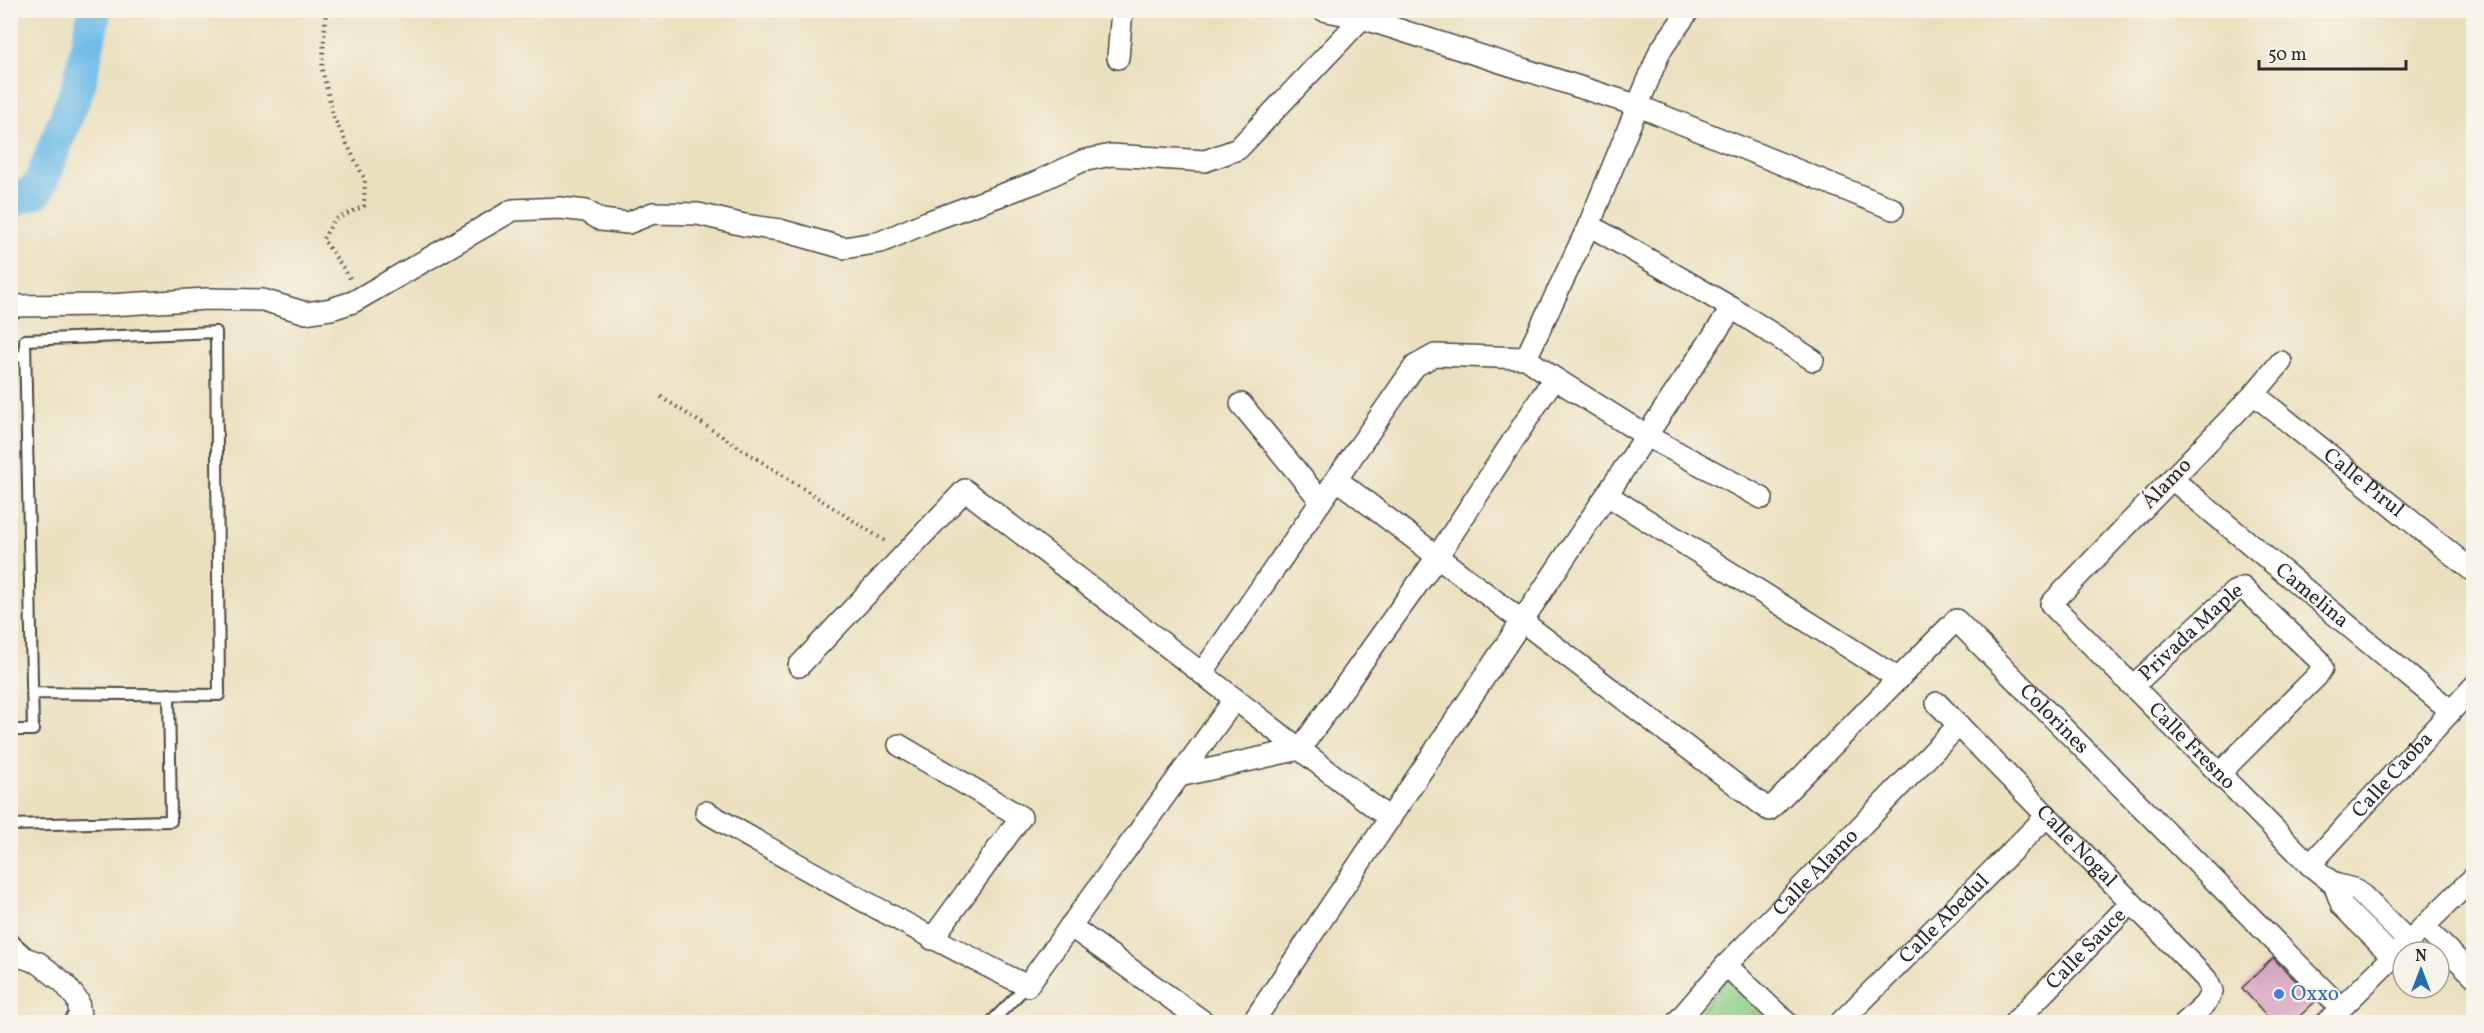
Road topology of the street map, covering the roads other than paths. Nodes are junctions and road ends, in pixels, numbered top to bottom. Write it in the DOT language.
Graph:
graph roads {
  1 [pos="1122,10"];
  2 [pos="1323,10"];
  3 [pos="1689,10"];
  4 [pos="1362,18"];
  5 [pos="1118,58"];
  6 [pos="1636,105"];
  7 [pos="1893,209"];
  8 [pos="1589,225"];
  9 [pos="10,306"];
  10 [pos="1732,308"];
  11 [pos="25,356"];
  12 [pos="10,357"];
  13 [pos="1526,358"];
  14 [pos="1813,360"];
  15 [pos="2280,362"];
  16 [pos="1554,378"];
  17 [pos="2254,394"];
  18 [pos="1241,404"];
  19 [pos="1645,435"];
  20 [pos="1336,479"];
  21 [pos="2172,479"];
  22 [pos="1607,495"];
  23 [pos="1762,498"];
  24 [pos="1321,501"];
  25 [pos="1437,557"];
  26 [pos="2474,572"];
  27 [pos="2051,604"];
  28 [pos="1522,621"];
  29 [pos="799,666"];
  30 [pos="1202,674"];
  31 [pos="1899,679"];
  32 [pos="2134,686"];
  33 [pos="2474,686"];
  34 [pos="33,693"];
  35 [pos="169,694"];
  36 [pos="1235,699"];
  37 [pos="1937,703"];
  38 [pos="2451,711"];
  39 [pos="1959,725"];
  40 [pos="10,730"];
  41 [pos="899,745"];
  42 [pos="1300,749"];
  43 [pos="2219,774"];
  44 [pos="1179,776"];
  45 [pos="706,812"];
  46 [pos="2047,816"];
  47 [pos="1390,819"];
  48 [pos="10,825"];
  49 [pos="2310,865"];
  50 [pos="2474,877"];
  51 [pos="2334,884"];
  52 [pos="2132,903"];
  53 [pos="1070,926"];
  54 [pos="2424,927"];
  55 [pos="10,938"];
  56 [pos="932,939"];
  57 [pos="2407,940"];
  58 [pos="2411,940"];
  59 [pos="10,953"];
  60 [pos="2391,955"];
  61 [pos="2391,959"];
  62 [pos="39,963"];
  63 [pos="1726,965"];
  64 [pos="2474,976"];
  65 [pos="1027,986"];
  66 [pos="2334,1015"];
  67 [pos="1682,1021"];
  68 [pos="75,1023"];
  69 [pos="990,1023"];
  70 [pos="1204,1023"];
  71 [pos="1253,1023"];
  72 [pos="1786,1023"];
  73 [pos="1841,1023"];
  74 [pos="2015,1023"];
  75 [pos="2186,1023"];
  1 -- 5 [label="street"];
  2 -- 4 [label="street"];
  3 -- 6 [label="street"];
  4 -- 6 [label="street"];
  4 -- 9 [label="street"];
  6 -- 7 [label="street"];
  6 -- 8 [label="street"];
  8 -- 10 [label="street"];
  8 -- 13 [label="street"];
  10 -- 14 [label="street"];
  10 -- 19 [label="street"];
  11 -- 12 [label="lane"];
  11 -- 34 [label="lane"];
  11 -- 35 [label="lane"];
  13 -- 16 [label="street"];
  13 -- 20 [label="street"];
  15 -- 17 [label="street, Álamo"];
  16 -- 19 [label="street"];
  16 -- 25 [label="street"];
  17 -- 21 [label="street, Álamo"];
  17 -- 26 [label="street, Calle Pirul"];
  18 -- 24 [label="street"];
  19 -- 22 [label="street"];
  19 -- 23 [label="street"];
  20 -- 24 [label="street"];
  20 -- 25 [label="street"];
  21 -- 27 [label="street, Álamo"];
  21 -- 38 [label="street, Camelina"];
  22 -- 28 [label="street"];
  22 -- 31 [label="street"];
  24 -- 30 [label="street"];
  25 -- 28 [label="street"];
  25 -- 42 [label="street"];
  27 -- 32 [label="street, Calle Fresno"];
  28 -- 31 [label="street, Colorines"];
  28 -- 47 [label="street"];
  29 -- 30 [label="street"];
  30 -- 36 [label="street"];
  31 -- 66 [label="street, Colorines"];
  32 -- 43 [label="street, Calle Fresno"];
  32 -- 43 [label="street, Privada Maple"];
  33 -- 38 [label="street, Calle Caoba"];
  34 -- 35 [label="lane"];
  34 -- 40 [label="lane"];
  35 -- 48 [label="lane"];
  36 -- 42 [label="street"];
  36 -- 44 [label="street"];
  37 -- 39 [label="street, Calle Nogal"];
  38 -- 49 [label="street, Calle Caoba"];
  39 -- 46 [label="street, Calle Nogal"];
  39 -- 63 [label="street, Calle Álamo"];
  41 -- 56 [label="street"];
  42 -- 44 [label="street"];
  42 -- 47 [label="street"];
  43 -- 49 [label="street, Calle Fresno"];
  44 -- 53 [label="street"];
  45 -- 56 [label="street"];
  46 -- 52 [label="street, Calle Nogal"];
  46 -- 73 [label="street, Calle Abedul"];
  47 -- 71 [label="street"];
  49 -- 51 [label="street, Calle Fresno"];
  50 -- 54 [label="street"];
  51 -- 57 [label="street, Calle Fresno"];
  51 -- 60 [label="street, Calle Fresno"];
  52 -- 74 [label="street, Calle Sauce"];
  52 -- 75 [label="street, Calle Nogal"];
  53 -- 65 [label="street"];
  53 -- 70 [label="street"];
  54 -- 58 [label="street"];
  54 -- 64 [label="street"];
  55 -- 62 [label="lane"];
  56 -- 65 [label="street"];
  59 -- 62 [label="street"];
  61 -- 66 [label="street"];
  62 -- 68 [label="street"];
  63 -- 67 [label="street, Calle Álamo"];
  63 -- 72 [label="street"];
  65 -- 69 [label="lane"];
}
